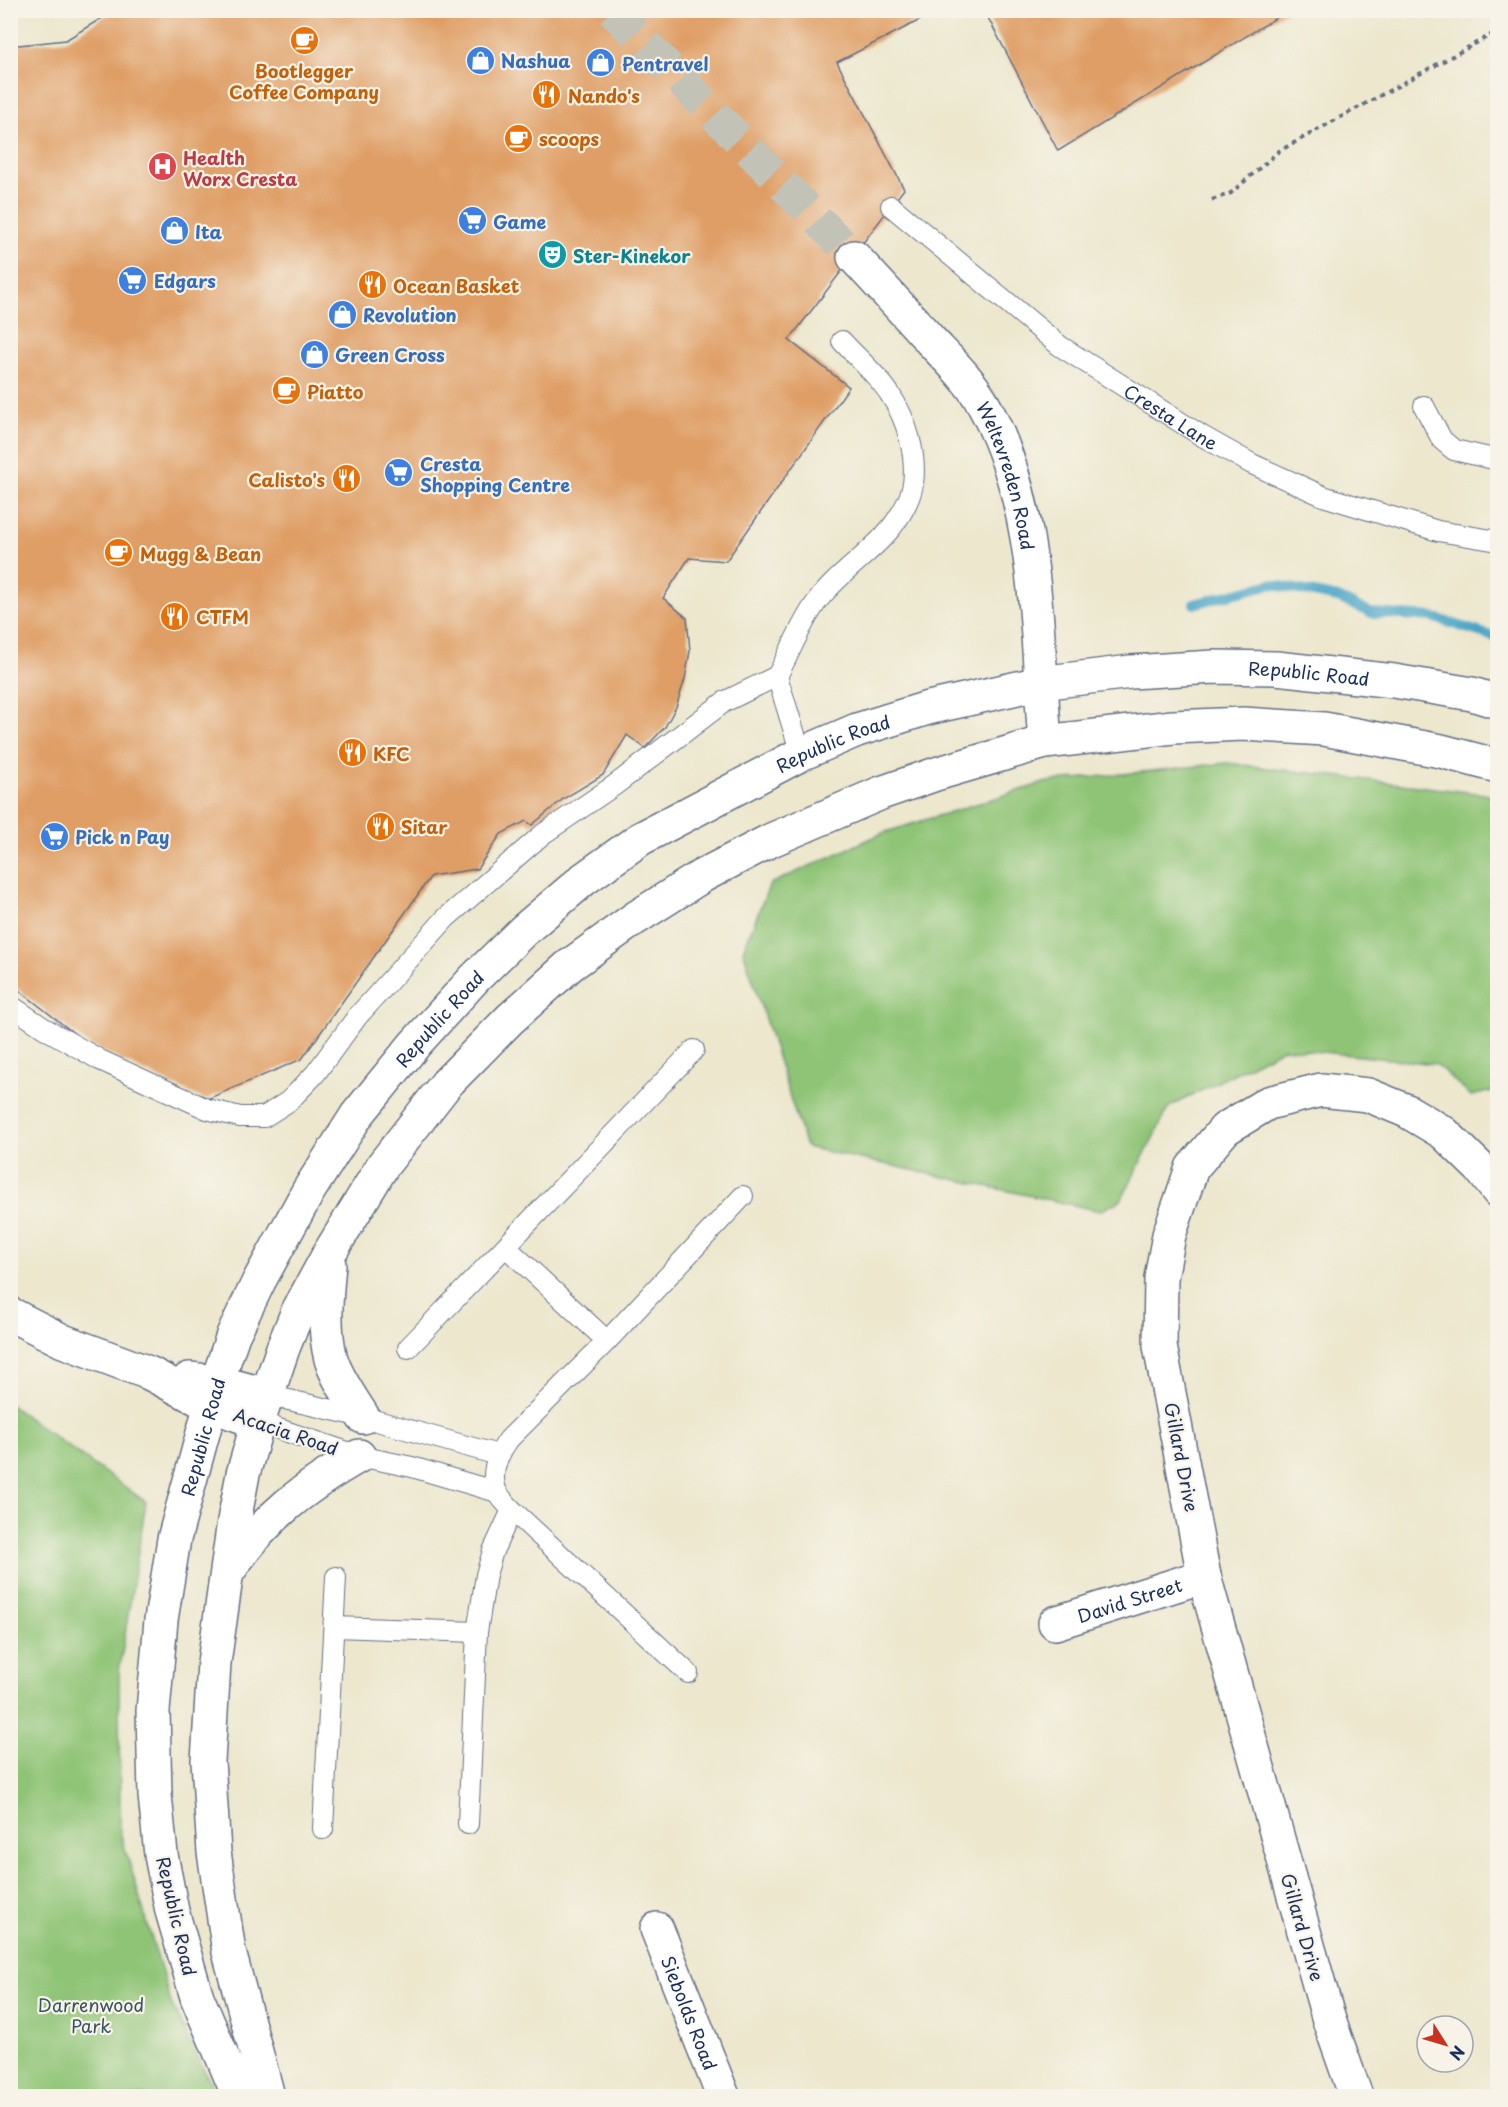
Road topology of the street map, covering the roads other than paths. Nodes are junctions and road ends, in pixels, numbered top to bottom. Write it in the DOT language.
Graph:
graph roads {
  1 [pos="891,206"];
  2 [pos="854,257"];
  3 [pos="842,341"];
  4 [pos="1424,406"];
  5 [pos="1497,460"];
  6 [pos="1497,541"];
  7 [pos="777,676"];
  8 [pos="1040,683"];
  9 [pos="1497,702"];
  10 [pos="1045,742"];
  11 [pos="801,754"];
  12 [pos="1497,766"];
  13 [pos="10,1005"];
  14 [pos="694,1050"];
  15 [pos="1497,1191"];
  16 [pos="743,1196"];
  17 [pos="506,1247"];
  18 [pos="330,1252"];
  19 [pos="10,1314"];
  20 [pos="607,1341"];
  21 [pos="408,1348"];
  22 [pos="213,1394"];
  23 [pos="263,1409"];
  24 [pos="363,1417"];
  25 [pos="498,1455"];
  26 [pos="359,1456"];
  27 [pos="496,1492"];
  28 [pos="512,1510"];
  29 [pos="226,1574"];
  30 [pos="1204,1576"];
  31 [pos="336,1577"];
  32 [pos="1055,1623"];
  33 [pos="334,1627"];
  34 [pos="477,1632"];
  35 [pos="688,1673"];
  36 [pos="468,1824"];
  37 [pos="323,1829"];
  38 [pos="657,1929"];
  39 [pos="239,2097"];
  40 [pos="268,2097"];
  41 [pos="723,2097"];
  42 [pos="1356,2097"];
  1 -- 6 [label="lane, Cresta Lane"];
  2 -- 8 [label="main road, Weltevreden Road"];
  3 -- 7 [label="lane"];
  4 -- 5 [label="lane"];
  7 -- 11 [label="lane"];
  7 -- 13 [label="lane"];
  8 -- 9 [label="main road, Republic Road"];
  8 -- 10 [label="main road, Weltevreden Road"];
  8 -- 11 [label="main road, Republic Road"];
  10 -- 12 [label="main road"];
  10 -- 18 [label="main road"];
  11 -- 22 [label="main road, Republic Road"];
  14 -- 17 [label="lane"];
  15 -- 30 [label="main road, Gillard Drive"];
  16 -- 20 [label="lane"];
  17 -- 20 [label="lane"];
  17 -- 21 [label="lane"];
  18 -- 23 [label="main road"];
  18 -- 24 [label="main road"];
  19 -- 22 [label="main road, Acacia Road"];
  20 -- 25 [label="lane"];
  22 -- 23 [label="main road, Acacia Road"];
  22 -- 39 [label="main road, Republic Road"];
  23 -- 24 [label="lane, Acacia Road"];
  23 -- 26 [label="lane, Acacia Road"];
  23 -- 29 [label="main road"];
  24 -- 25 [label="lane, Acacia Road"];
  24 -- 26 [label="lane"];
  25 -- 27 [label="lane"];
  26 -- 27 [label="lane, Acacia Road"];
  26 -- 29 [label="main road"];
  27 -- 28 [label="lane"];
  28 -- 34 [label="lane"];
  28 -- 35 [label="lane"];
  29 -- 40 [label="main road"];
  30 -- 32 [label="main road, David Street"];
  30 -- 42 [label="main road, Gillard Drive"];
  31 -- 33 [label="lane"];
  33 -- 34 [label="lane"];
  33 -- 37 [label="lane"];
  34 -- 36 [label="lane"];
  38 -- 41 [label="main road, Siebolds Road"];
}
